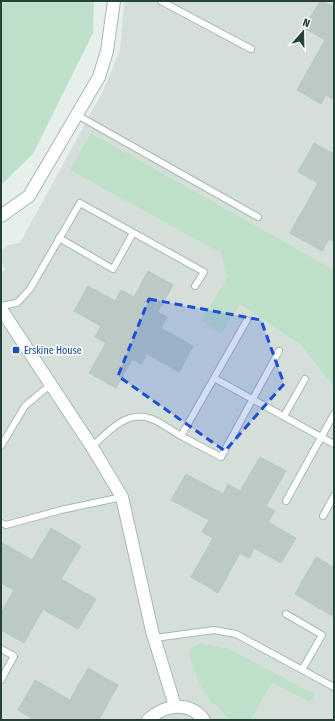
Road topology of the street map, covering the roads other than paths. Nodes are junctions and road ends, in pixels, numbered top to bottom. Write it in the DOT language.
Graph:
graph roads {
  1 [pos="114,1"];
  2 [pos="161,1"];
  3 [pos="251,49"];
  4 [pos="77,115"];
  5 [pos="1,216"];
  6 [pos="258,217"];
  7 [pos="134,233"];
  8 [pos="60,238"];
  9 [pos="195,286"];
  10 [pos="1,306"];
  11 [pos="1,309"];
  12 [pos="247,320"];
  13 [pos="279,350"];
  14 [pos="214,378"];
  15 [pos="305,379"];
  16 [pos="51,384"];
  17 [pos="252,399"];
  18 [pos="334,414"];
  19 [pos="284,416"];
  20 [pos="181,436"];
  21 [pos="322,437"];
  22 [pos="334,444"];
  23 [pos="1,446"];
  24 [pos="92,447"];
  25 [pos="334,496"];
  26 [pos="122,497"];
  27 [pos="286,500"];
  28 [pos="323,516"];
  29 [pos="1,522"];
  30 [pos="286,614"];
  31 [pos="155,638"];
  32 [pos="1,649"];
  33 [pos="302,670"];
  34 [pos="1,680"];
  35 [pos="334,687"];
  36 [pos="175,706"];
  37 [pos="148,720"];
  38 [pos="204,720"];
  1 -- 4 [label="street"];
  2 -- 3 [label="lane"];
  4 -- 5 [label="street"];
  4 -- 6 [label="lane"];
  7 -- 8 [label="lane"];
  7 -- 8 [label="lane"];
  7 -- 9 [label="lane"];
  8 -- 10 [label="lane"];
  11 -- 16 [label="street"];
  12 -- 14 [label="lane"];
  13 -- 17 [label="lane"];
  14 -- 17 [label="lane"];
  14 -- 20 [label="lane"];
  15 -- 19 [label="lane"];
  16 -- 23 [label="lane"];
  16 -- 24 [label="street"];
  17 -- 19 [label="lane"];
  17 -- 20 [label="lane"];
  18 -- 21 [label="lane"];
  19 -- 21 [label="lane"];
  20 -- 24 [label="lane"];
  21 -- 22 [label="lane"];
  21 -- 27 [label="lane"];
  24 -- 26 [label="street"];
  25 -- 28 [label="lane"];
  26 -- 29 [label="lane"];
  26 -- 31 [label="street"];
  30 -- 33 [label="lane"];
  31 -- 33 [label="lane"];
  31 -- 36 [label="street"];
  32 -- 34 [label="lane"];
  33 -- 35 [label="lane"];
  36 -- 37 [label="street"];
  36 -- 38 [label="street"];
}
